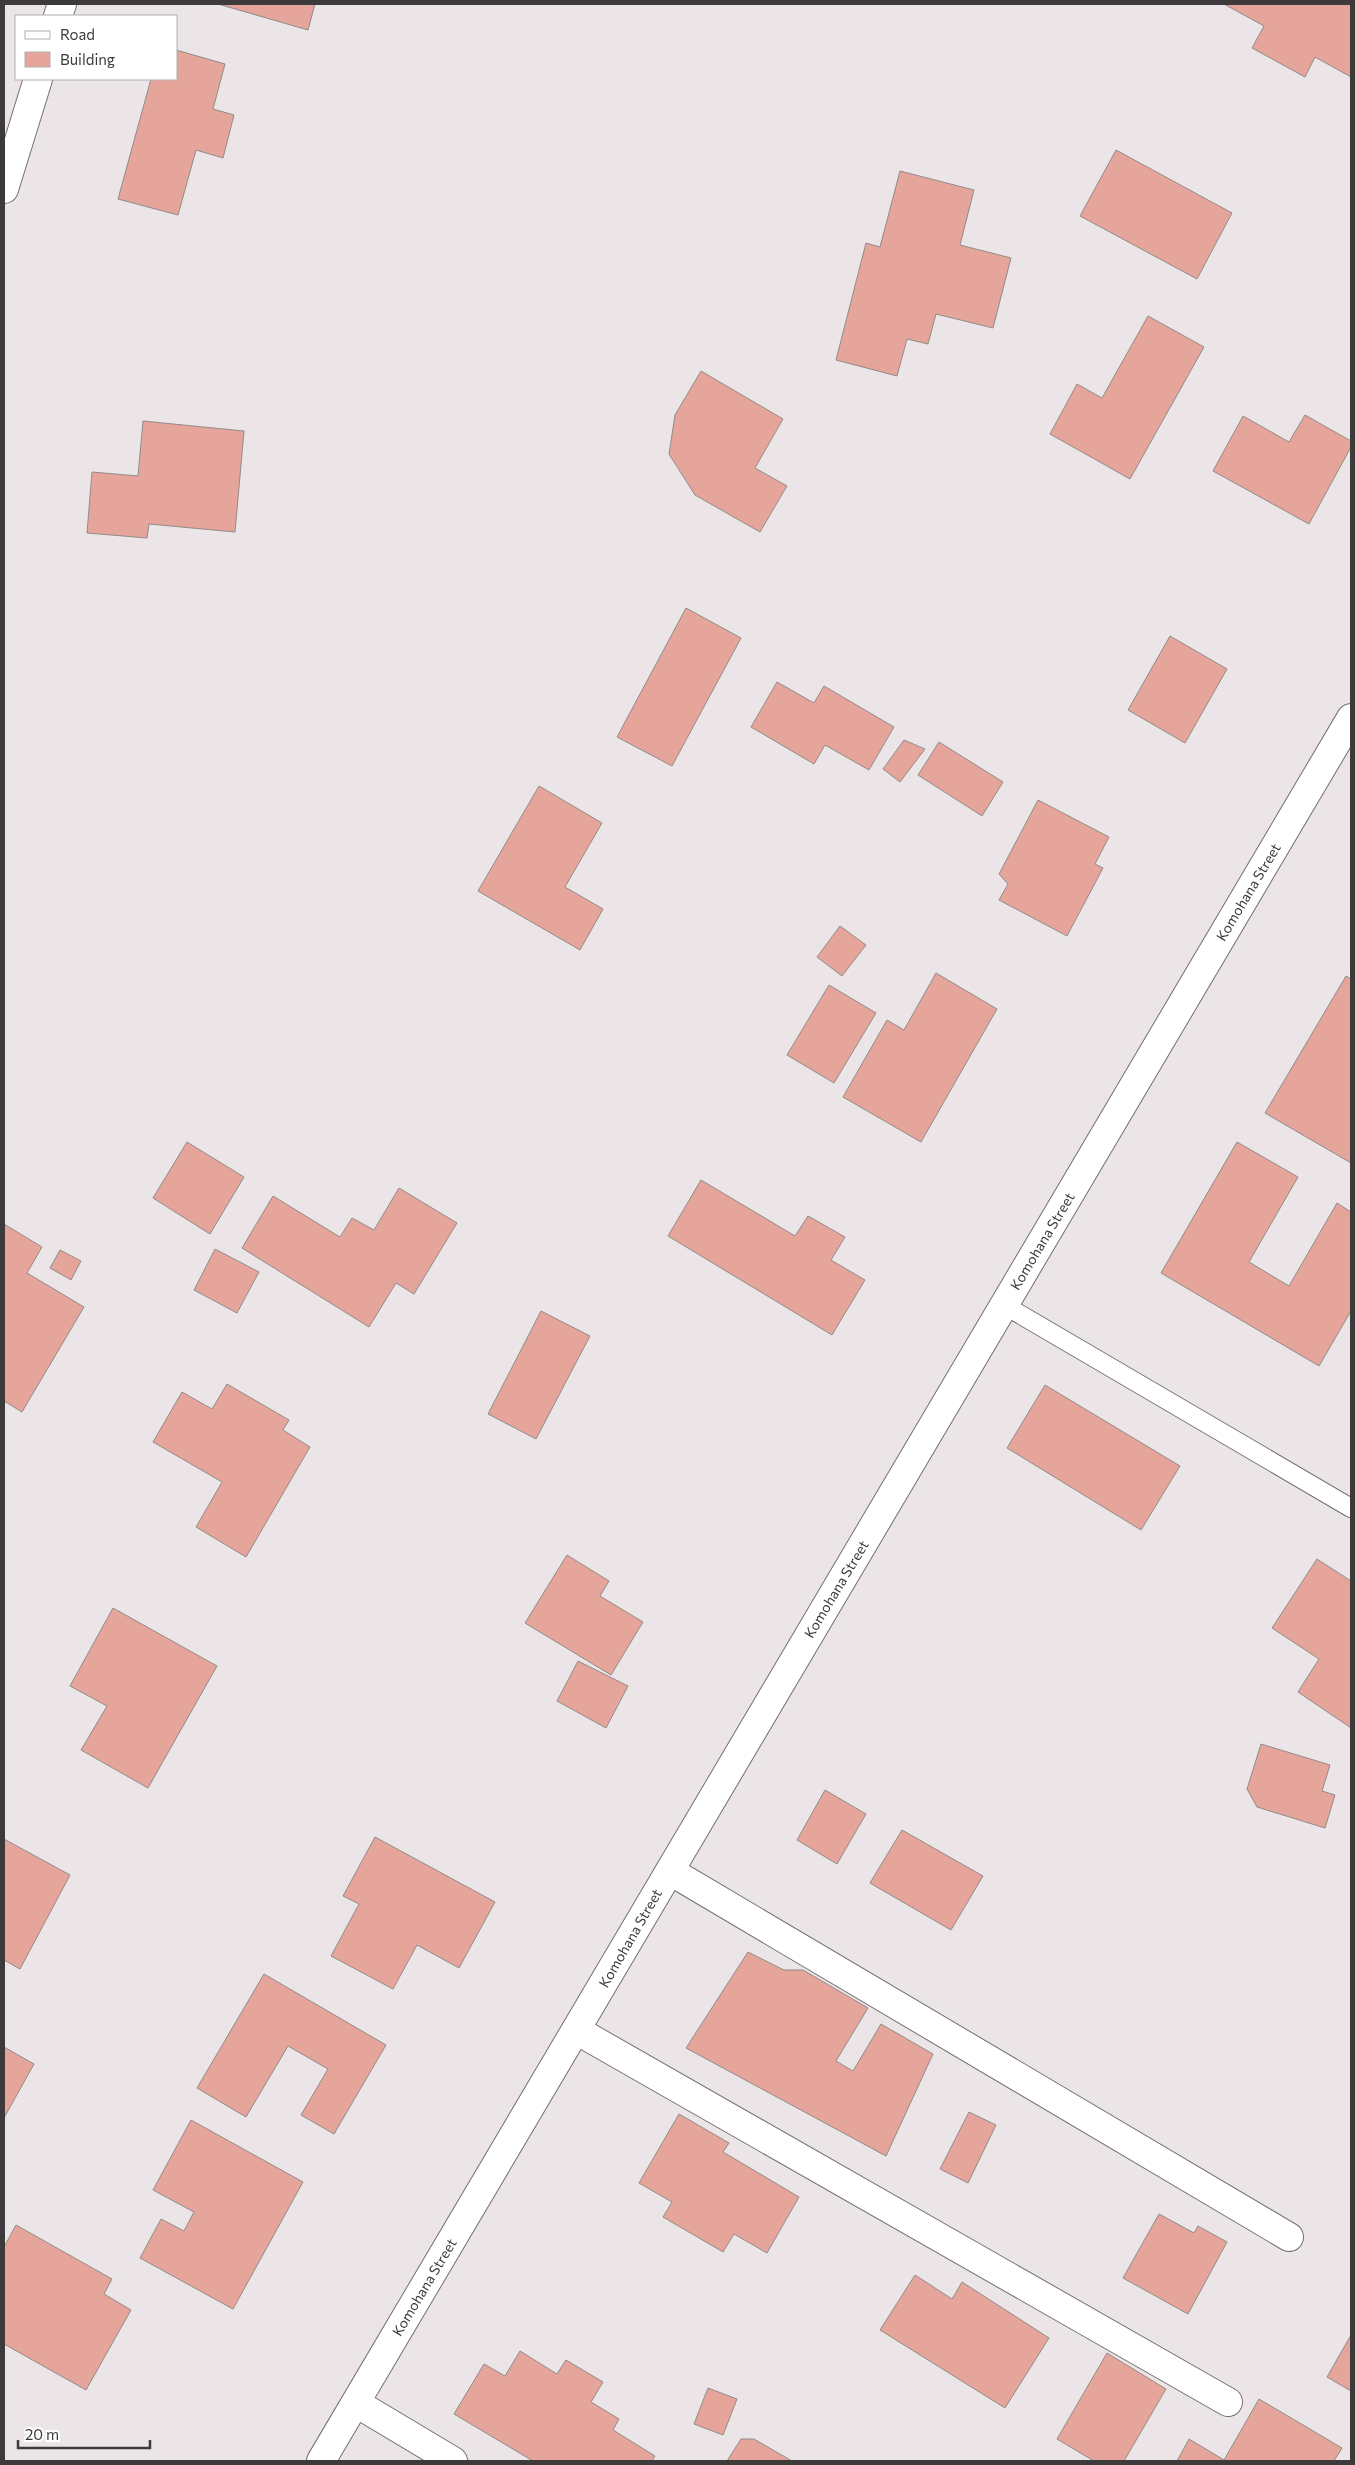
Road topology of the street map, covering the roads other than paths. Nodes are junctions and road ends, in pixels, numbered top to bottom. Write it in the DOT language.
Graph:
graph roads {
  1 [pos="38,80"];
  2 [pos="4,189"];
  3 [pos="1351,718"];
  4 [pos="1004,1305"];
  5 [pos="1351,1508"];
  6 [pos="670,1871"];
  7 [pos="576,2030"];
  8 [pos="1289,2237"];
  9 [pos="1228,2402"];
  10 [pos="356,2403"];
  11 [pos="321,2461"];
  12 [pos="453,2461"];
  1 -- 2 [label="street"];
  3 -- 4 [label="street, Komohana Street"];
  4 -- 5 [label="lane"];
  4 -- 6 [label="street, Komohana Street"];
  6 -- 7 [label="street, Komohana Street"];
  6 -- 8 [label="street"];
  7 -- 9 [label="street"];
  7 -- 10 [label="street, Komohana Street"];
  10 -- 11 [label="street, Komohana Street"];
  10 -- 12 [label="street"];
}
